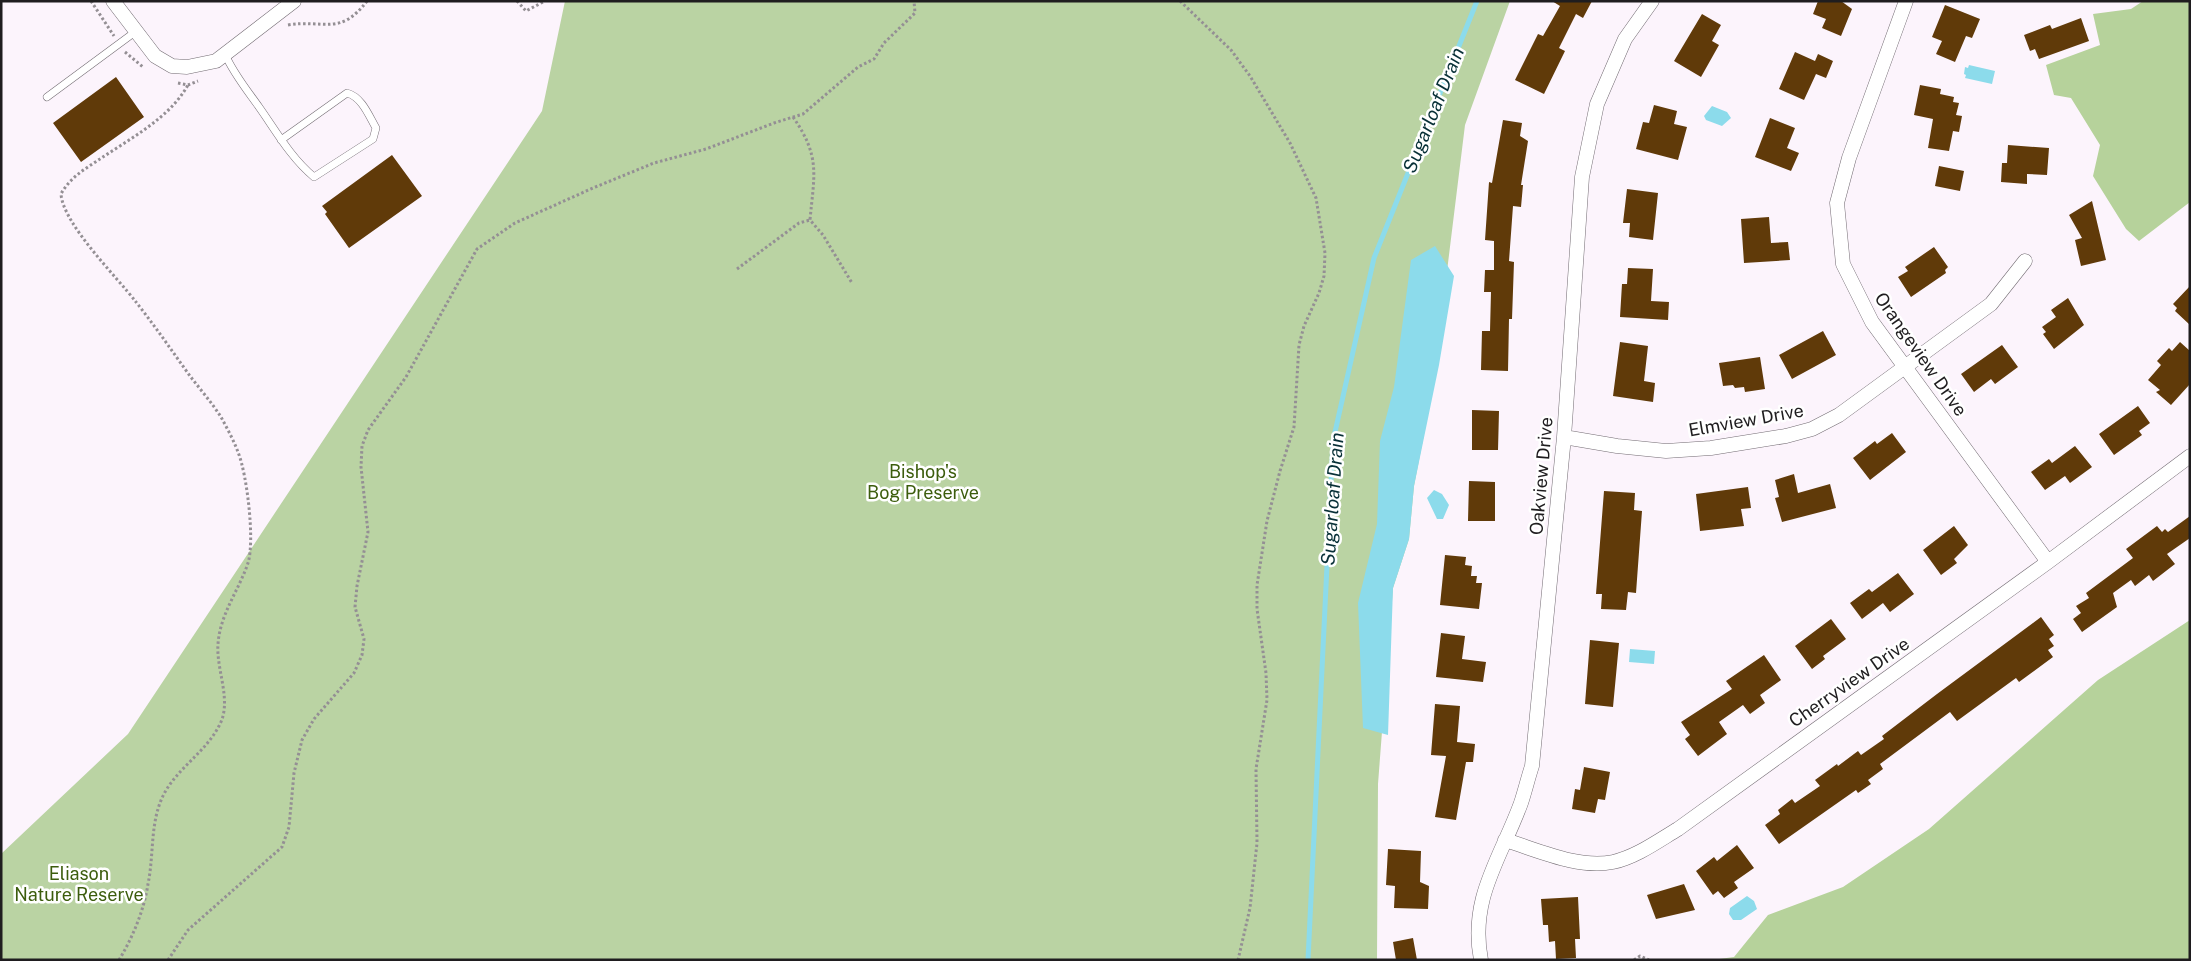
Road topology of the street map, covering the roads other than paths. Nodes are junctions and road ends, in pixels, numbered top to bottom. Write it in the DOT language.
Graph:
graph roads {
  1 [pos="113,1"];
  2 [pos="294,1"];
  3 [pos="1652,1"];
  4 [pos="1906,1"];
  5 [pos="136,32"];
  6 [pos="225,54"];
  7 [pos="47,97"];
  8 [pos="281,140"];
  9 [pos="2025,261"];
  10 [pos="1905,367"];
  11 [pos="1564,437"];
  12 [pos="2190,456"];
  13 [pos="2048,562"];
  14 [pos="1505,840"];
  15 [pos="1481,960"];
  1 -- 5 [label="street"];
  2 -- 6 [label="street"];
  3 -- 11 [label="street, Oakview Drive"];
  4 -- 10 [label="street, Orangeview Drive"];
  5 -- 6 [label="street"];
  5 -- 7 [label="lane"];
  6 -- 8 [label="lane"];
  8 -- 8 [label="lane"];
  9 -- 10 [label="street, Elmview Drive"];
  10 -- 11 [label="street, Elmview Drive"];
  10 -- 13 [label="street, Orangeview Drive"];
  11 -- 14 [label="street, Oakview Drive"];
  12 -- 13 [label="street, Cherryview Drive"];
  13 -- 14 [label="street, Cherryview Drive"];
  14 -- 15 [label="street, Oakview Drive"];
}
